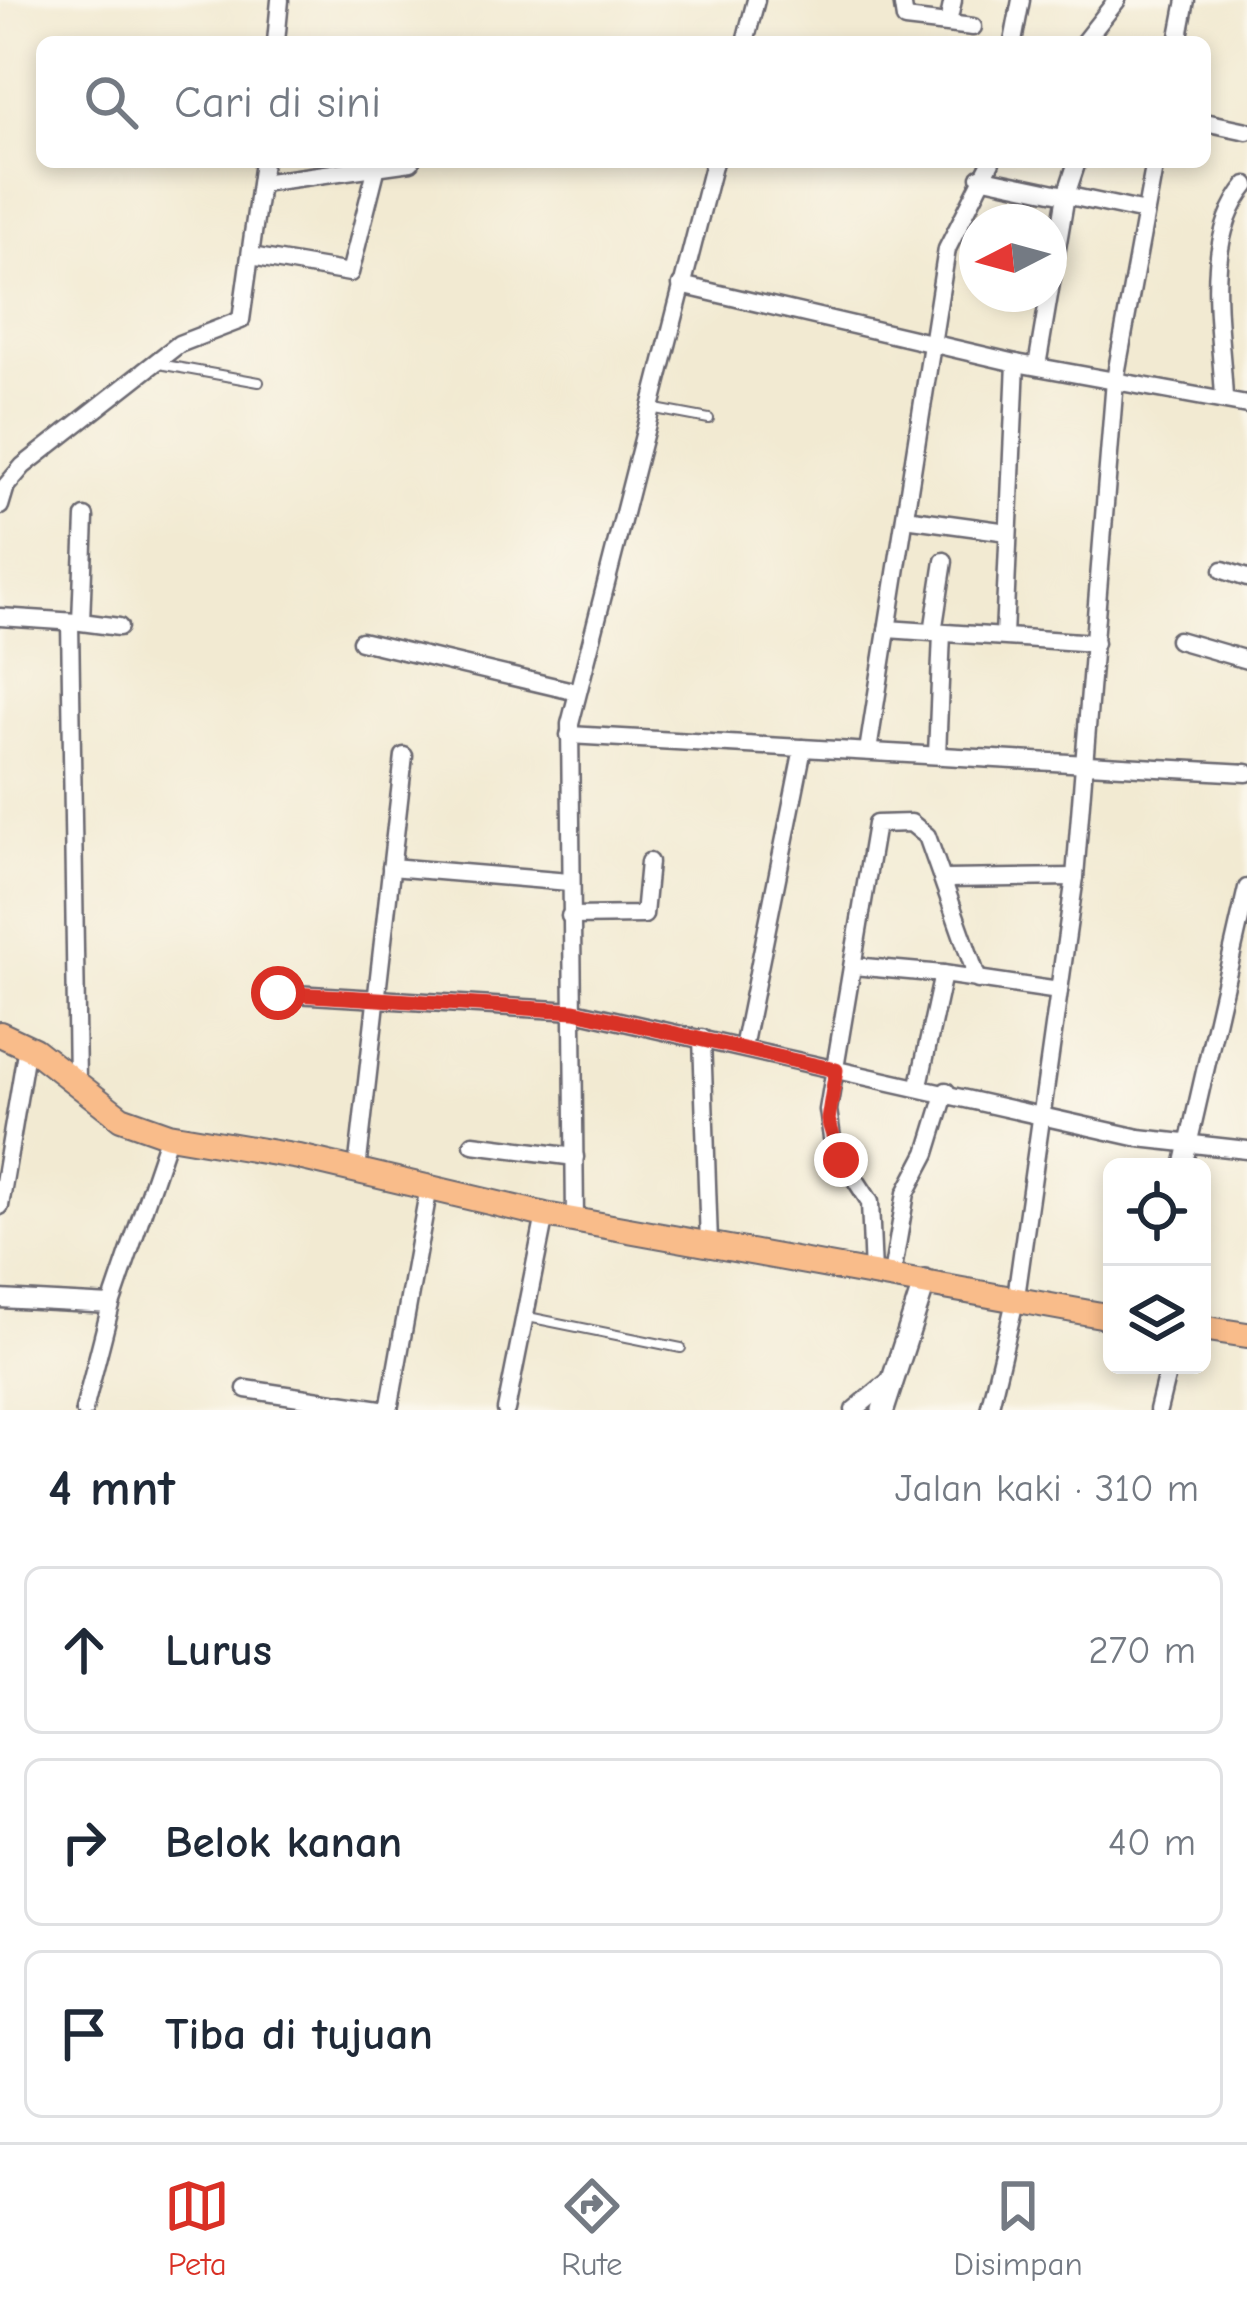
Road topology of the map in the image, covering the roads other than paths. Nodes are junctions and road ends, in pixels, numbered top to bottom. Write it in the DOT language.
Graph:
graph roads {
  1 [pos="280,0"];
  2 [pos="756,0"];
  3 [pos="902,0"];
  4 [pos="953,0"];
  5 [pos="1022,0"];
  6 [pos="1117,0"];
  7 [pos="1186,0"];
  8 [pos="948,23"];
  9 [pos="973,27"];
  10 [pos="277,36"];
  11 [pos="747,36"];
  12 [pos="1014,36"];
  13 [pos="1089,36"];
  14 [pos="1179,36"];
  15 [pos="1211,123"];
  16 [pos="1247,131"];
  17 [pos="262,168"];
  18 [pos="385,168"];
  19 [pos="712,168"];
  20 [pos="1076,168"];
  21 [pos="1154,168"];
  22 [pos="376,170"];
  23 [pos="986,170"];
  24 [pos="261,184"];
  25 [pos="1247,184"];
  26 [pos="1066,195"];
  27 [pos="1145,212"];
  28 [pos="251,256"];
  29 [pos="681,285"];
  30 [pos="930,344"];
  31 [pos="157,363"];
  32 [pos="1016,363"];
  33 [pos="1037,366"];
  34 [pos="1115,380"];
  35 [pos="259,382"];
  36 [pos="1224,400"];
  37 [pos="1247,405"];
  38 [pos="648,408"];
  39 [pos="709,419"];
  40 [pos="3,482"];
  41 [pos="0,506"];
  42 [pos="85,517"];
  43 [pos="905,518"];
  44 [pos="1008,532"];
  45 [pos="944,561"];
  46 [pos="1223,570"];
  47 [pos="1247,578"];
  48 [pos="0,617"];
  49 [pos="76,622"];
  50 [pos="119,627"];
  51 [pos="887,629"];
  52 [pos="938,632"];
  53 [pos="1004,636"];
  54 [pos="1178,640"];
  55 [pos="361,641"];
  56 [pos="1095,643"];
  57 [pos="1247,661"];
  58 [pos="577,692"];
  59 [pos="569,736"];
  60 [pos="803,748"];
  61 [pos="868,751"];
  62 [pos="937,755"];
  63 [pos="404,756"];
  64 [pos="1086,764"];
  65 [pos="1247,773"];
  66 [pos="649,862"];
  67 [pos="391,867"];
  68 [pos="1075,877"];
  69 [pos="946,879"];
  70 [pos="569,882"];
  71 [pos="1247,888"];
  72 [pos="570,916"];
  73 [pos="853,966"];
  74 [pos="943,974"];
  75 [pos="978,980"];
  76 [pos="1059,991"];
  77 [pos="278,993"];
  78 [pos="376,1000"];
  79 [pos="575,1011"];
  80 [pos="0,1034"];
  81 [pos="703,1039"];
  82 [pos="27,1046"];
  83 [pos="743,1048"];
  84 [pos="836,1070"];
  85 [pos="77,1081"];
  86 [pos="919,1085"];
  87 [pos="946,1091"];
  88 [pos="1042,1114"];
  89 [pos="169,1136"];
  90 [pos="473,1144"];
  91 [pos="1187,1147"];
  92 [pos="1247,1150"];
  93 [pos="574,1157"];
  94 [pos="1185,1158"];
  95 [pos="357,1170"];
  96 [pos="430,1187"];
  97 [pos="0,1206"];
  98 [pos="545,1215"];
  99 [pos="575,1219"];
  100 [pos="710,1243"];
  101 [pos="882,1274"];
  102 [pos="926,1281"];
  103 [pos="1016,1297"];
  104 [pos="0,1299"];
  105 [pos="111,1305"];
  106 [pos="1103,1315"];
  107 [pos="526,1317"];
  108 [pos="1211,1329"];
  109 [pos="1247,1335"];
  110 [pos="681,1348"];
  111 [pos="1167,1374"];
  112 [pos="895,1376"];
  113 [pos="246,1389"];
  114 [pos="84,1410"];
  115 [pos="388,1410"];
  116 [pos="506,1410"];
  117 [pos="854,1410"];
  118 [pos="884,1410"];
  119 [pos="989,1410"];
  120 [pos="1158,1410"];
  1 -- 10 [label="street"];
  2 -- 11 [label="street"];
  3 -- 8 [label="street"];
  4 -- 8 [label="street"];
  5 -- 12 [label="street"];
  6 -- 13 [label="street"];
  7 -- 14 [label="street"];
  8 -- 9 [label="street"];
  15 -- 16 [label="street"];
  17 -- 24 [label="street"];
  18 -- 22 [label="street"];
  19 -- 29 [label="street"];
  20 -- 26 [label="street"];
  21 -- 27 [label="street"];
  22 -- 24 [label="street"];
  22 -- 28 [label="street"];
  23 -- 26 [label="street"];
  23 -- 30 [label="street"];
  24 -- 28 [label="street"];
  25 -- 36 [label="street"];
  26 -- 27 [label="street"];
  26 -- 33 [label="street"];
  27 -- 34 [label="street"];
  28 -- 31 [label="street"];
  29 -- 30 [label="street"];
  29 -- 38 [label="street"];
  30 -- 32 [label="street"];
  30 -- 43 [label="street"];
  31 -- 35 [label="lane"];
  31 -- 40 [label="street"];
  32 -- 33 [label="street"];
  32 -- 44 [label="street"];
  33 -- 34 [label="street"];
  34 -- 36 [label="street"];
  34 -- 56 [label="street"];
  36 -- 37 [label="street"];
  38 -- 39 [label="lane"];
  38 -- 58 [label="street"];
  40 -- 41 [label="street"];
  42 -- 49 [label="street"];
  43 -- 44 [label="street"];
  43 -- 51 [label="street"];
  44 -- 53 [label="street"];
  45 -- 52 [label="street"];
  46 -- 47 [label="street"];
  48 -- 49 [label="street"];
  49 -- 50 [label="street"];
  49 -- 85 [label="street"];
  51 -- 52 [label="street"];
  51 -- 61 [label="street"];
  52 -- 53 [label="street"];
  52 -- 62 [label="street"];
  53 -- 56 [label="street"];
  54 -- 57 [label="street"];
  55 -- 58 [label="street"];
  56 -- 64 [label="street"];
  58 -- 59 [label="street"];
  59 -- 60 [label="street"];
  59 -- 70 [label="street"];
  60 -- 61 [label="street"];
  60 -- 83 [label="street"];
  61 -- 62 [label="street"];
  62 -- 64 [label="street"];
  63 -- 67 [label="street"];
  64 -- 65 [label="street"];
  64 -- 68 [label="street"];
  66 -- 72 [label="street"];
  67 -- 70 [label="street"];
  67 -- 78 [label="street"];
  68 -- 69 [label="street"];
  68 -- 76 [label="street"];
  69 -- 73 [label="street"];
  69 -- 75 [label="street"];
  70 -- 72 [label="street"];
  71 -- 91 [label="street"];
  72 -- 79 [label="street"];
  73 -- 74 [label="street"];
  73 -- 84 [label="street"];
  74 -- 75 [label="street"];
  74 -- 86 [label="street"];
  75 -- 76 [label="street"];
  76 -- 88 [label="street"];
  77 -- 78 [label="street"];
  78 -- 79 [label="street"];
  78 -- 95 [label="street"];
  79 -- 81 [label="street"];
  79 -- 93 [label="street"];
  80 -- 82 [label="main road"];
  81 -- 83 [label="street"];
  81 -- 100 [label="street"];
  82 -- 85 [label="main road"];
  82 -- 97 [label="street"];
  83 -- 84 [label="street"];
  84 -- 86 [label="street"];
  84 -- 101 [label="street"];
  85 -- 89 [label="main road"];
  86 -- 87 [label="street"];
  87 -- 88 [label="street"];
  87 -- 101 [label="street"];
  88 -- 91 [label="street"];
  88 -- 103 [label="street"];
  89 -- 95 [label="main road"];
  89 -- 105 [label="street"];
  90 -- 93 [label="street"];
  91 -- 92 [label="street"];
  91 -- 94 [label="street"];
  93 -- 99 [label="street"];
  95 -- 96 [label="main road"];
  96 -- 98 [label="main road"];
  96 -- 115 [label="street"];
  98 -- 99 [label="main road"];
  98 -- 107 [label="street"];
  99 -- 100 [label="main road"];
  100 -- 101 [label="main road"];
  101 -- 102 [label="main road"];
  102 -- 103 [label="main road"];
  102 -- 112 [label="street"];
  103 -- 106 [label="main road"];
  103 -- 119 [label="street"];
  104 -- 105 [label="street"];
  105 -- 114 [label="street"];
  107 -- 110 [label="lane"];
  107 -- 116 [label="street"];
  108 -- 109 [label="main road"];
  111 -- 120 [label="street"];
  112 -- 117 [label="street"];
  112 -- 118 [label="street"];
  113 -- 115 [label="street"];
}
